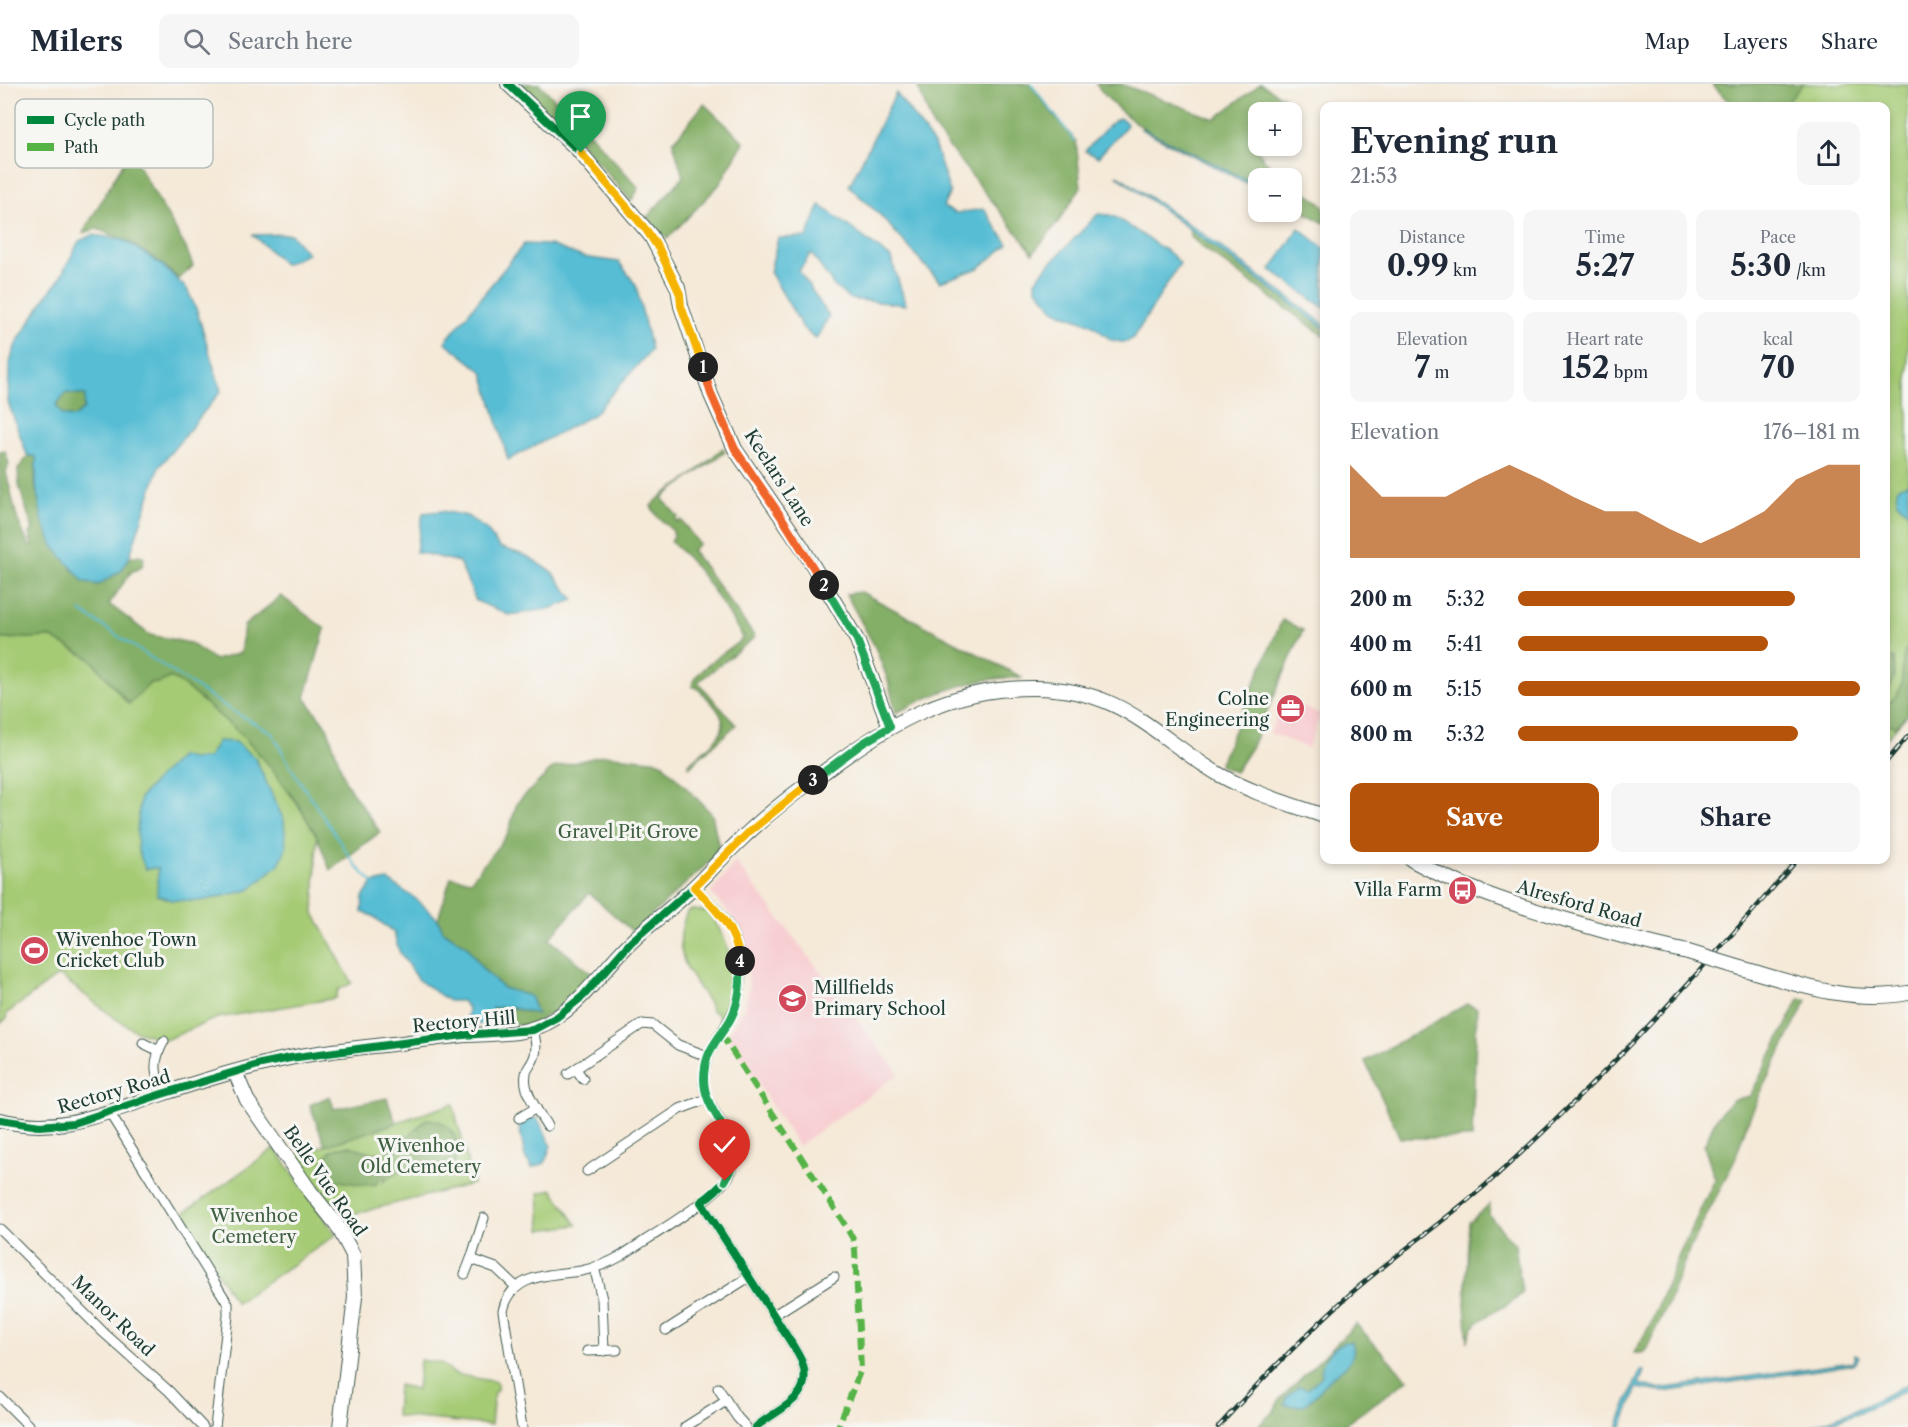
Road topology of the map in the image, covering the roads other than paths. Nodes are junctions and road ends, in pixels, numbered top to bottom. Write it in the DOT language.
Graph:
graph roads {
  1 [pos="508,84"];
  2 [pos="890,727"];
  3 [pos="1320,814"];
  4 [pos="1420,864"];
  5 [pos="694,887"];
  6 [pos="1908,993"];
  7 [pos="533,1030"];
  8 [pos="164,1041"];
  9 [pos="143,1043"];
  10 [pos="159,1051"];
  11 [pos="707,1056"];
  12 [pos="235,1072"];
  13 [pos="583,1079"];
  14 [pos="162,1094"];
  15 [pos="707,1099"];
  16 [pos="536,1107"];
  17 [pos="110,1112"];
  18 [pos="519,1118"];
  19 [pos="0,1120"];
  20 [pos="547,1126"];
  21 [pos="586,1159"];
  22 [pos="701,1202"];
  23 [pos="486,1224"];
  24 [pos="1,1232"];
  25 [pos="471,1259"];
  26 [pos="594,1267"];
  27 [pos="465,1274"];
  28 [pos="749,1277"];
  29 [pos="827,1278"];
  30 [pos="516,1287"];
  31 [pos="774,1315"];
  32 [pos="670,1330"];
  33 [pos="617,1350"];
  34 [pos="604,1351"];
  35 [pos="586,1352"];
  36 [pos="718,1388"];
  37 [pos="0,1397"];
  38 [pos="726,1401"];
  39 [pos="681,1417"];
  40 [pos="686,1426"];
  41 [pos="30,1427"];
  42 [pos="203,1427"];
  43 [pos="215,1427"];
  44 [pos="340,1427"];
  45 [pos="522,1427"];
  46 [pos="746,1427"];
  47 [pos="756,1427"];
  1 -- 2 [label="street, Keelars Lane"];
  2 -- 3 [label="street"];
  2 -- 5 [label="street, Rectory Hill"];
  4 -- 6 [label="street, Alresford Road, bridge"];
  5 -- 7 [label="street, Rectory Hill"];
  5 -- 11 [label="street"];
  7 -- 12 [label="street, Rectory Hill"];
  7 -- 16 [label="street"];
  8 -- 10 [label="street"];
  9 -- 10 [label="street"];
  10 -- 14 [label="street"];
  11 -- 13 [label="street"];
  11 -- 15 [label="street"];
  12 -- 14 [label="street, Rectory Road"];
  12 -- 44 [label="street, Belle Vue Road"];
  14 -- 17 [label="street, Rectory Road"];
  15 -- 21 [label="street"];
  15 -- 22 [label="street"];
  16 -- 18 [label="street"];
  16 -- 20 [label="street"];
  17 -- 19 [label="street, Rectory Road"];
  17 -- 43 [label="street"];
  22 -- 26 [label="street"];
  22 -- 28 [label="street"];
  23 -- 25 [label="street"];
  24 -- 42 [label="street, Manor Road"];
  25 -- 27 [label="street"];
  25 -- 30 [label="street"];
  26 -- 30 [label="street"];
  26 -- 34 [label="street"];
  28 -- 31 [label="street"];
  28 -- 32 [label="street"];
  29 -- 31 [label="street"];
  30 -- 45 [label="street"];
  31 -- 47 [label="street"];
  33 -- 34 [label="street"];
  34 -- 35 [label="street"];
  36 -- 38 [label="street"];
  37 -- 41 [label="street"];
  38 -- 40 [label="street"];
  38 -- 46 [label="street"];
  39 -- 40 [label="street"];
}
